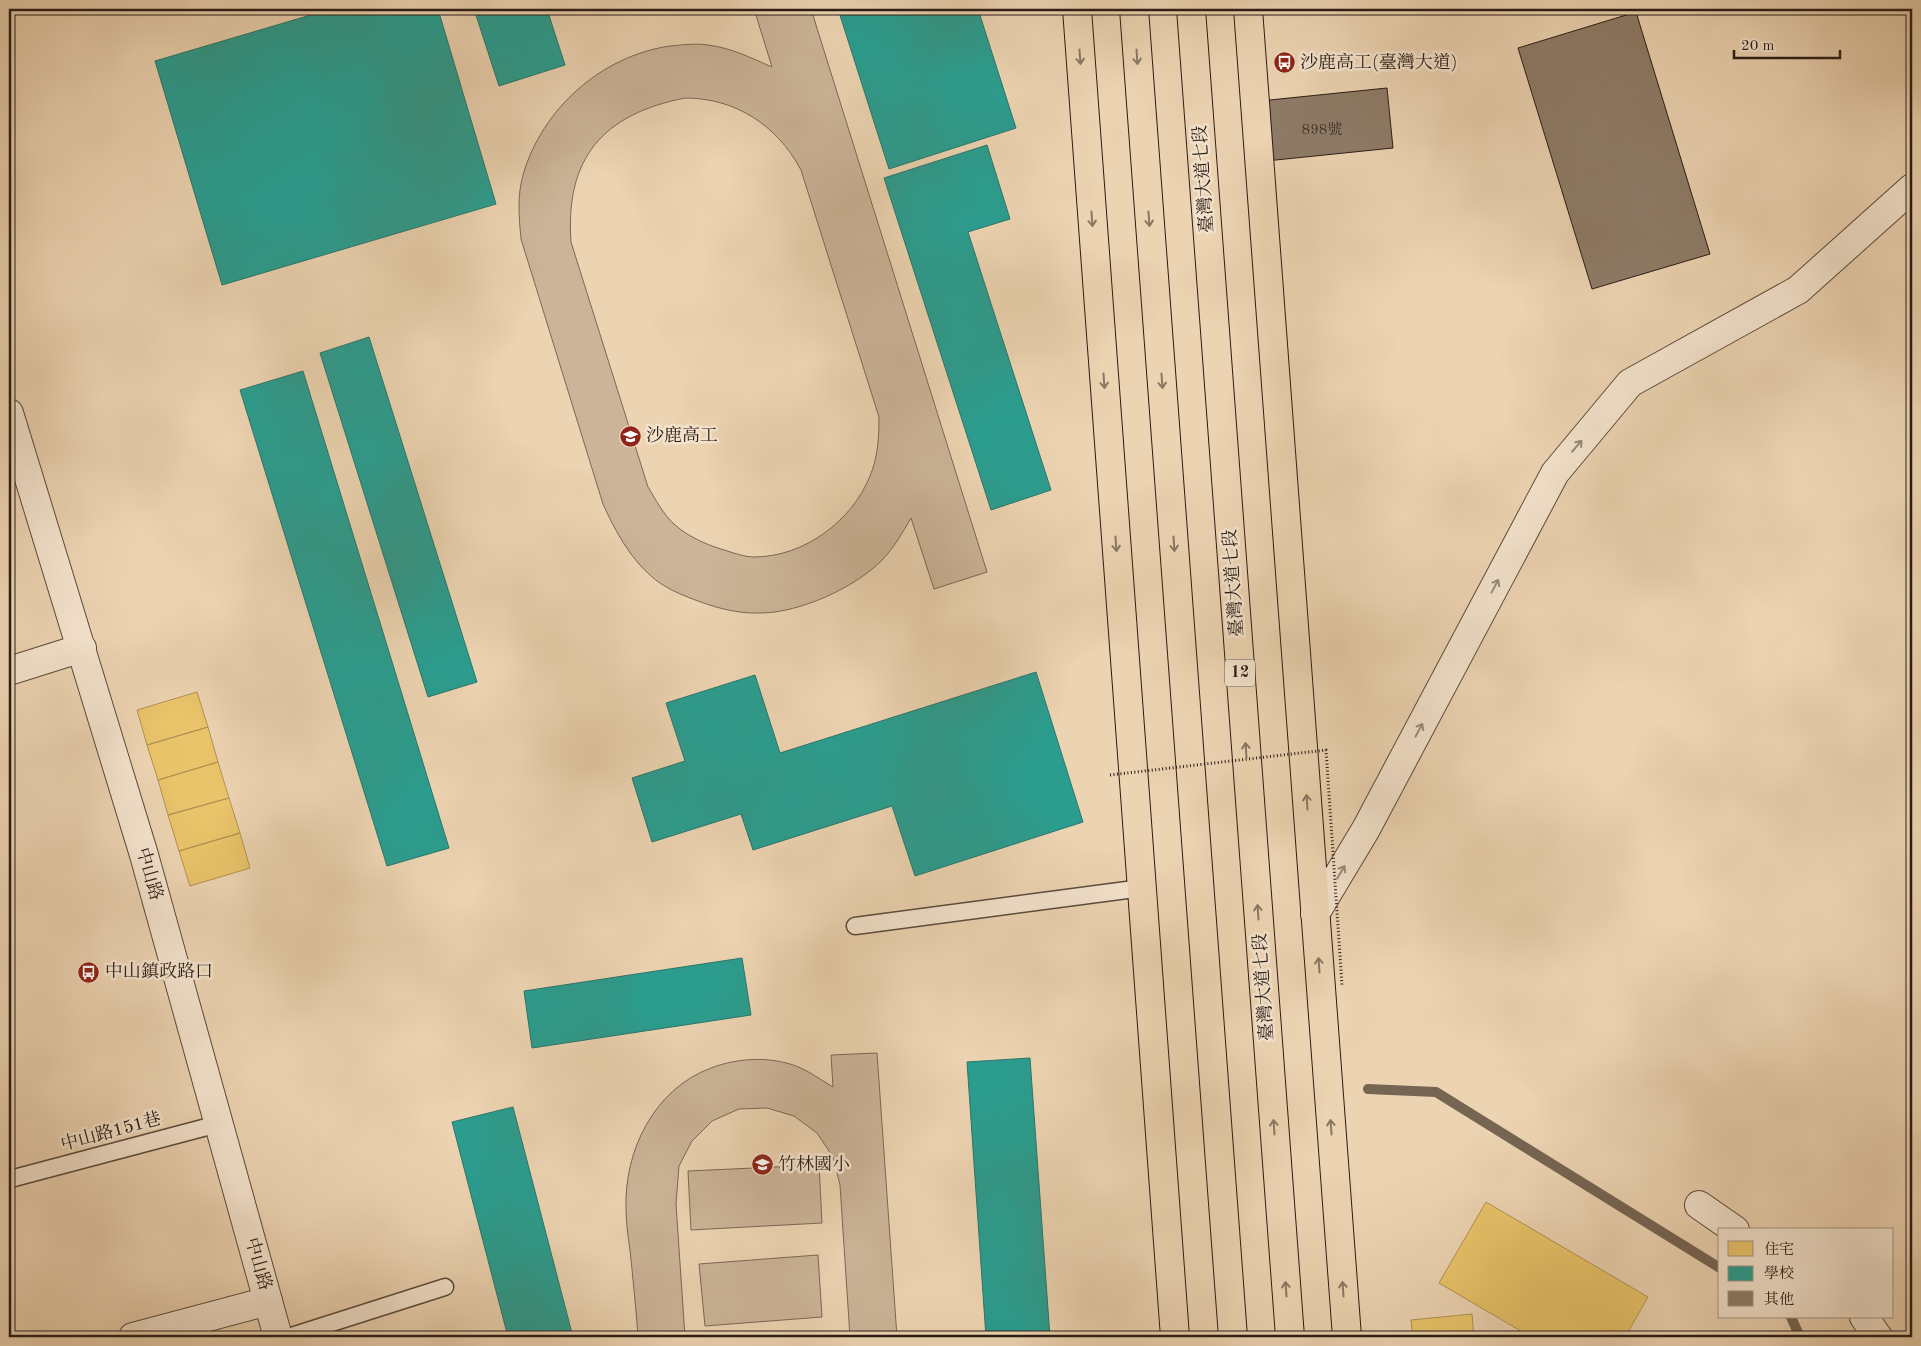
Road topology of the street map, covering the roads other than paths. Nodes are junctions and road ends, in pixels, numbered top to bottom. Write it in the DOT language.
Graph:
graph roads {
  1 [pos="1077,9"];
  2 [pos="1134,9"];
  3 [pos="1191,9"];
  4 [pos="1248,9"];
  5 [pos="1912,188"];
  6 [pos="9,413"];
  7 [pos="82,648"];
  8 [pos="9,671"];
  9 [pos="1142,888"];
  10 [pos="1315,914"];
  11 [pos="855,926"];
  12 [pos="218,1124"];
  13 [pos="14,1178"];
  14 [pos="1698,1205"];
  15 [pos="1732,1228"];
  16 [pos="445,1287"];
  17 [pos="268,1301"];
  18 [pos="1865,1318"];
  19 [pos="133,1337"];
  20 [pos="278,1337"];
  21 [pos="288,1337"];
  22 [pos="1175,1337"];
  23 [pos="1233,1337"];
  24 [pos="1290,1337"];
  25 [pos="1347,1337"];
  26 [pos="1878,1337"];
  1 -- 9 [label="main road, one-way"];
  2 -- 23 [label="main road, one-way"];
  24 -- 3 [label="main road, 臺灣大道七段 / 12, one-way"];
  10 -- 4 [label="main road, one-way"];
  10 -- 5 [label="street, one-way"];
  6 -- 7 [label="street, 中山路"];
  7 -- 8 [label="street"];
  7 -- 12 [label="street, 中山路"];
  9 -- 11 [label="lane"];
  9 -- 22 [label="main road"];
  25 -- 10 [label="main road, one-way"];
  12 -- 13 [label="lane, 中山路151巷"];
  12 -- 17 [label="street, 中山路"];
  14 -- 15 [label="street"];
  16 -- 21 [label="lane"];
  17 -- 19 [label="street"];
  17 -- 20 [label="street, 中山路"];
  18 -- 26 [label="street"];
}
